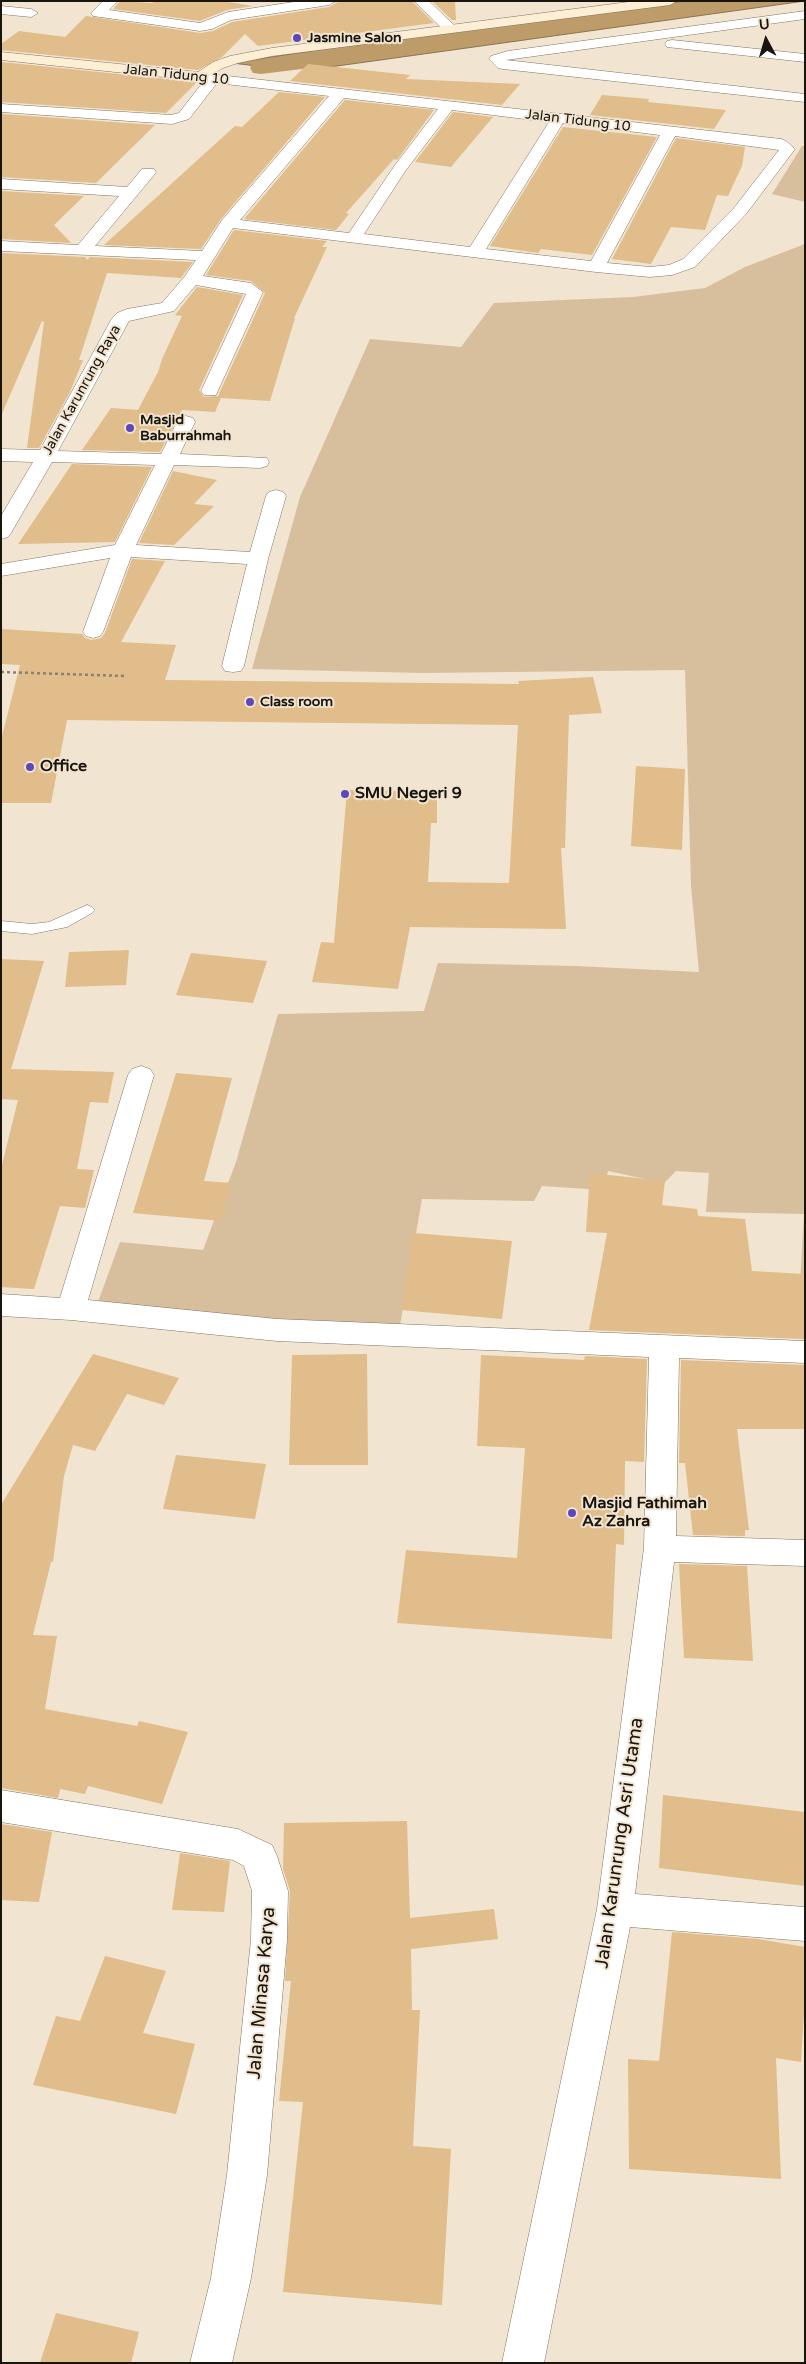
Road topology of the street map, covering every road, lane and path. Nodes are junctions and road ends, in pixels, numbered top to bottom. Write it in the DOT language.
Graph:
graph roads {
  1 [pos="111,1"];
  2 [pos="268,1"];
  3 [pos="329,1"];
  4 [pos="421,1"];
  5 [pos="670,1"];
  6 [pos="300,6"];
  7 [pos="1,10"];
  8 [pos="32,13"];
  9 [pos="805,15"];
  10 [pos="782,19"];
  11 [pos="805,21"];
  12 [pos="451,29"];
  13 [pos="628,39"];
  14 [pos="1,56"];
  15 [pos="805,58"];
  16 [pos="207,78"];
  17 [pos="340,93"];
  18 [pos="805,98"];
  19 [pos="448,106"];
  20 [pos="1,108"];
  21 [pos="559,118"];
  22 [pos="670,131"];
  23 [pos="148,172"];
  24 [pos="1,184"];
  25 [pos="131,192"];
  26 [pos="228,224"];
  27 [pos="353,238"];
  28 [pos="1,246"];
  29 [pos="83,249"];
  30 [pos="475,253"];
  31 [pos="206,256"];
  32 [pos="596,267"];
  33 [pos="192,280"];
  34 [pos="210,391"];
  35 [pos="186,422"];
  36 [pos="1,455"];
  37 [pos="46,456"];
  38 [pos="167,459"];
  39 [pos="260,462"];
  40 [pos="276,496"];
  41 [pos="1,533"];
  42 [pos="123,550"];
  43 [pos="258,559"];
  44 [pos="1,570"];
  45 [pos="93,632"];
  46 [pos="233,666"];
  47 [pos="1,672"];
  48 [pos="126,676"];
  49 [pos="87,910"];
  50 [pos="1,926"];
  51 [pos="141,1075"];
  52 [pos="1,1305"];
  53 [pos="71,1309"];
  54 [pos="664,1348"];
  55 [pos="805,1352"];
  56 [pos="660,1548"];
  57 [pos="805,1553"];
  58 [pos="1,1806"];
  59 [pos="615,1909"];
  60 [pos="805,1924"];
  61 [pos="210,2363"];
  62 [pos="523,2363"];
  1 -- 6 [label="street"];
  2 -- 6 [label="street"];
  3 -- 6 [label="street"];
  4 -- 12 [label="street"];
  5 -- 12 [label="street"];
  7 -- 8 [label="street"];
  9 -- 10 [label="street"];
  10 -- 11 [label="street"];
  10 -- 13 [label="street"];
  12 -- 16 [label="street"];
  13 -- 15 [label="street"];
  13 -- 18 [label="street"];
  14 -- 16 [label="street, Jalan Tidung 10"];
  16 -- 17 [label="street, Jalan Tidung 10"];
  16 -- 20 [label="street"];
  17 -- 19 [label="street, Jalan Tidung 10"];
  17 -- 26 [label="street, Jalan Karunrung Raya"];
  19 -- 21 [label="street, Jalan Tidung 10"];
  19 -- 27 [label="street"];
  21 -- 22 [label="street, Jalan Tidung 10"];
  21 -- 30 [label="street"];
  22 -- 32 [label="street"];
  22 -- 32 [label="street, Jalan Tidung 10"];
  23 -- 25 [label="street"];
  24 -- 25 [label="street"];
  25 -- 29 [label="street"];
  26 -- 27 [label="street, Jalan Tidung 10"];
  26 -- 31 [label="street, Jalan Karunrung Raya"];
  27 -- 30 [label="street, Jalan Tidung 10"];
  28 -- 29 [label="street"];
  29 -- 31 [label="street"];
  30 -- 32 [label="street, Jalan Tidung 10"];
  31 -- 33 [label="street, Jalan Karunrung Raya"];
  33 -- 34 [label="street"];
  33 -- 37 [label="street, Jalan Karunrung Raya"];
  35 -- 38 [label="street"];
  36 -- 37 [label="street"];
  37 -- 38 [label="street"];
  37 -- 41 [label="street, Jalan Karunrung Raya"];
  38 -- 39 [label="street"];
  38 -- 42 [label="street"];
  40 -- 43 [label="street"];
  42 -- 43 [label="street"];
  42 -- 44 [label="street"];
  42 -- 45 [label="street"];
  43 -- 46 [label="street"];
  47 -- 48 [label="path"];
  49 -- 50 [label="lane"];
  51 -- 53 [label="street"];
  52 -- 53 [label="street"];
  53 -- 54 [label="street"];
  54 -- 55 [label="street"];
  54 -- 56 [label="street, Jalan Karunrung Asri Utama"];
  56 -- 57 [label="street"];
  56 -- 59 [label="street, Jalan Karunrung Asri Utama"];
  58 -- 61 [label="street, Jalan Minasa Karya"];
  59 -- 60 [label="street"];
  59 -- 62 [label="street, Jalan Karunrung Asri Utama"];
}
